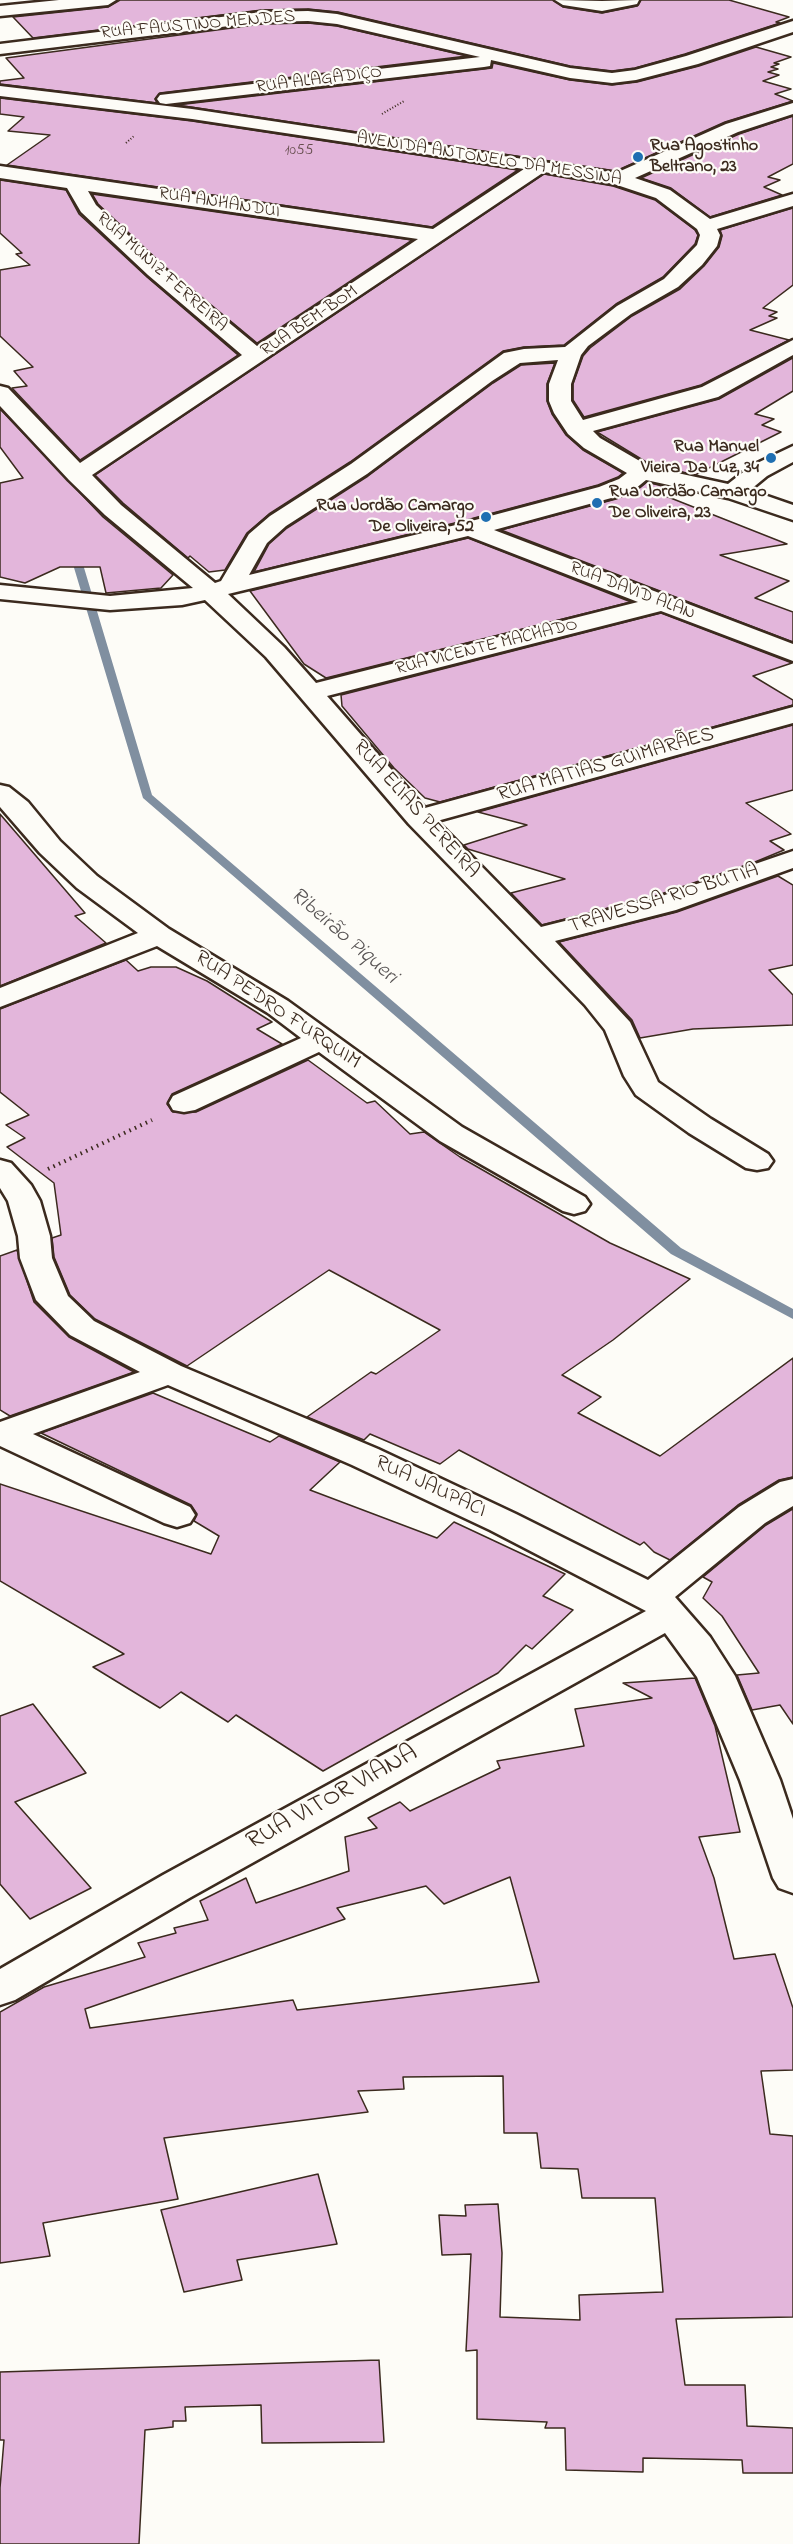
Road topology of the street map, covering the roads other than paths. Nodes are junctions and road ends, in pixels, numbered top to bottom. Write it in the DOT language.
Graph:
graph roads {
  1 [pos="108,0"];
  2 [pos="563,0"];
  3 [pos="631,0"];
  4 [pos="0,11"];
  5 [pos="793,26"];
  6 [pos="0,49"];
  7 [pos="507,60"];
  8 [pos="0,92"];
  9 [pos="131,106"];
  10 [pos="793,108"];
  11 [pos="540,166"];
  12 [pos="0,172"];
  13 [pos="618,179"];
  14 [pos="74,182"];
  15 [pos="793,200"];
  16 [pos="793,216"];
  17 [pos="708,231"];
  18 [pos="437,236"];
  19 [pos="793,346"];
  20 [pos="571,353"];
  21 [pos="257,357"];
  22 [pos="0,393"];
  23 [pos="576,429"];
  24 [pos="793,453"];
  25 [pos="642,472"];
  26 [pos="77,475"];
  27 [pos="733,492"];
  28 [pos="793,513"];
  29 [pos="470,529"];
  30 [pos="221,590"];
  31 [pos="0,592"];
  32 [pos="662,603"];
  33 [pos="793,653"];
  34 [pos="311,692"];
  35 [pos="793,715"];
  36 [pos="0,793"];
  37 [pos="419,818"];
  38 [pos="793,859"];
  39 [pos="159,935"];
  40 [pos="534,938"];
  41 [pos="0,999"];
  42 [pos="322,1039"];
  43 [pos="184,1102"];
  44 [pos="756,1161"];
  45 [pos="7,1178"];
  46 [pos="574,1204"];
  47 [pos="169,1373"];
  48 [pos="0,1433"];
  49 [pos="793,1490"];
  50 [pos="177,1515"];
  51 [pos="660,1605"];
  52 [pos="793,1878"];
  53 [pos="0,1989"];
  1 -- 4 [label="street"];
  2 -- 3 [label="street"];
  5 -- 7 [label="street, RUA FAUSTINO MENDES"];
  6 -- 7 [label="street, RUA FAUSTINO MENDES"];
  7 -- 9 [label="street, RUA ALAGADIÇO"];
  8 -- 9 [label="street, AVENIDA ANTONELO DA MESSINA"];
  9 -- 11 [label="street, AVENIDA ANTONELO DA MESSINA"];
  10 -- 13 [label="street"];
  11 -- 13 [label="street, AVENIDA ANTONELO DA MESSINA"];
  11 -- 18 [label="street, RUA BEM-BOM"];
  12 -- 14 [label="street, RUA ANHANDUI"];
  13 -- 17 [label="street, AVENIDA ANTONELO DA MESSINA"];
  14 -- 18 [label="street, RUA ANHANDUI"];
  14 -- 21 [label="street, RUA MUNIZ FERREIRA"];
  15 -- 17 [label="street"];
  16 -- 17 [label="street"];
  17 -- 20 [label="street"];
  18 -- 21 [label="street, RUA BEM-BOM"];
  19 -- 23 [label="street"];
  20 -- 23 [label="street"];
  20 -- 30 [label="street"];
  21 -- 26 [label="street, RUA BEM-BOM"];
  22 -- 26 [label="street, RUA ELIAS PEREIRA"];
  23 -- 25 [label="street"];
  24 -- 27 [label="street"];
  25 -- 27 [label="street"];
  25 -- 29 [label="street"];
  26 -- 30 [label="street, RUA ELIAS PEREIRA"];
  27 -- 28 [label="street"];
  29 -- 30 [label="street"];
  29 -- 32 [label="street, RUA DAVID ALAN"];
  30 -- 31 [label="street"];
  30 -- 34 [label="street, RUA ELIAS PEREIRA"];
  32 -- 33 [label="street, RUA DAVID ALAN"];
  32 -- 34 [label="street, RUA VICENTE MACHADO"];
  34 -- 37 [label="street, RUA ELIAS PEREIRA"];
  35 -- 37 [label="street, RUA MATIAS GUIMARÃES"];
  36 -- 39 [label="street, RUA PEDRO FURQUIM"];
  37 -- 40 [label="street, RUA ELIAS PEREIRA"];
  38 -- 40 [label="street, TRAVESSA RIO BUTIA"];
  39 -- 41 [label="street"];
  39 -- 42 [label="street, RUA PEDRO FURQUIM"];
  40 -- 44 [label="street, RUA ELIAS PEREIRA"];
  42 -- 43 [label="street"];
  42 -- 46 [label="street, RUA PEDRO FURQUIM"];
  45 -- 47 [label="street, RUA JAUPACI"];
  47 -- 48 [label="street"];
  47 -- 51 [label="street, RUA JAUPACI"];
  48 -- 50 [label="street"];
  49 -- 51 [label="street, RUA VITOR VIANA"];
  51 -- 52 [label="street, RUA JAUPACI"];
  51 -- 53 [label="street, RUA VITOR VIANA"];
}
